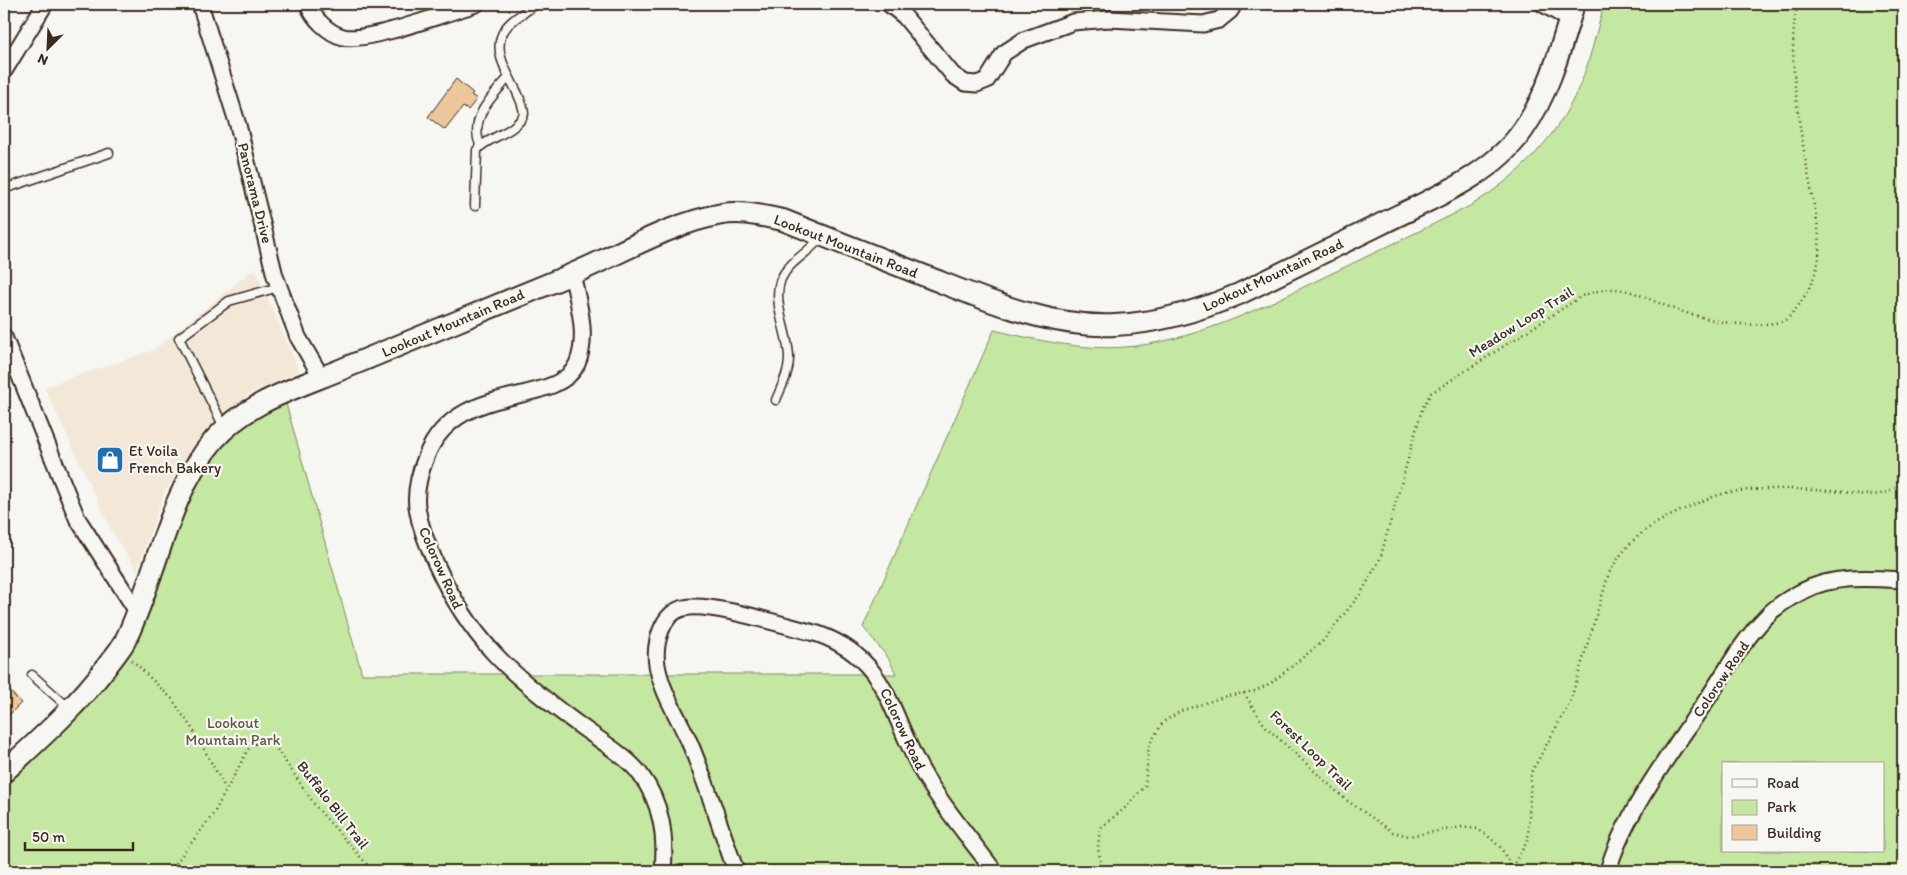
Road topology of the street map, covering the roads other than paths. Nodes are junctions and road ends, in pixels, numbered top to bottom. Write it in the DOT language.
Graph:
graph roads {
  1 [pos="45,4"];
  2 [pos="200,4"];
  3 [pos="308,4"];
  4 [pos="476,4"];
  5 [pos="535,4"];
  6 [pos="889,4"];
  7 [pos="1234,4"];
  8 [pos="1543,4"];
  9 [pos="1572,12"];
  10 [pos="4,71"];
  11 [pos="509,77"];
  12 [pos="480,145"];
  13 [pos="109,153"];
  14 [pos="4,189"];
  15 [pos="475,206"];
  16 [pos="822,235"];
  17 [pos="572,274"];
  18 [pos="279,287"];
  19 [pos="5,344"];
  20 [pos="322,378"];
  21 [pos="776,400"];
  22 [pos="226,430"];
  23 [pos="1903,580"];
  24 [pos="138,613"];
  25 [pos="32,675"];
  26 [pos="71,710"];
  27 [pos="4,772"];
  28 [pos="663,871"];
  29 [pos="736,871"];
  30 [pos="994,871"];
  31 [pos="1608,871"];
  1 -- 10 [label="street"];
  2 -- 18 [label="street, Panorama Drive"];
  3 -- 4 [label="street"];
  5 -- 11 [label="lane"];
  6 -- 7 [label="street"];
  8 -- 9 [label="street"];
  9 -- 16 [label="street, Lookout Mountain Road"];
  11 -- 12 [label="lane"];
  11 -- 12 [label="lane"];
  12 -- 15 [label="lane"];
  13 -- 14 [label="lane"];
  16 -- 17 [label="street, Lookout Mountain Road"];
  16 -- 21 [label="lane"];
  17 -- 20 [label="street, Lookout Mountain Road"];
  17 -- 28 [label="street, Colorow Road"];
  18 -- 20 [label="street, Panorama Drive"];
  18 -- 22 [label="lane"];
  19 -- 24 [label="street"];
  20 -- 22 [label="street, Lookout Mountain Road"];
  22 -- 24 [label="street, Lookout Mountain Road"];
  23 -- 31 [label="street, Colorow Road"];
  24 -- 26 [label="street, Lookout Mountain Road"];
  25 -- 26 [label="lane"];
  26 -- 27 [label="street, Lookout Mountain Road"];
  29 -- 30 [label="street, Colorow Road"];
}
